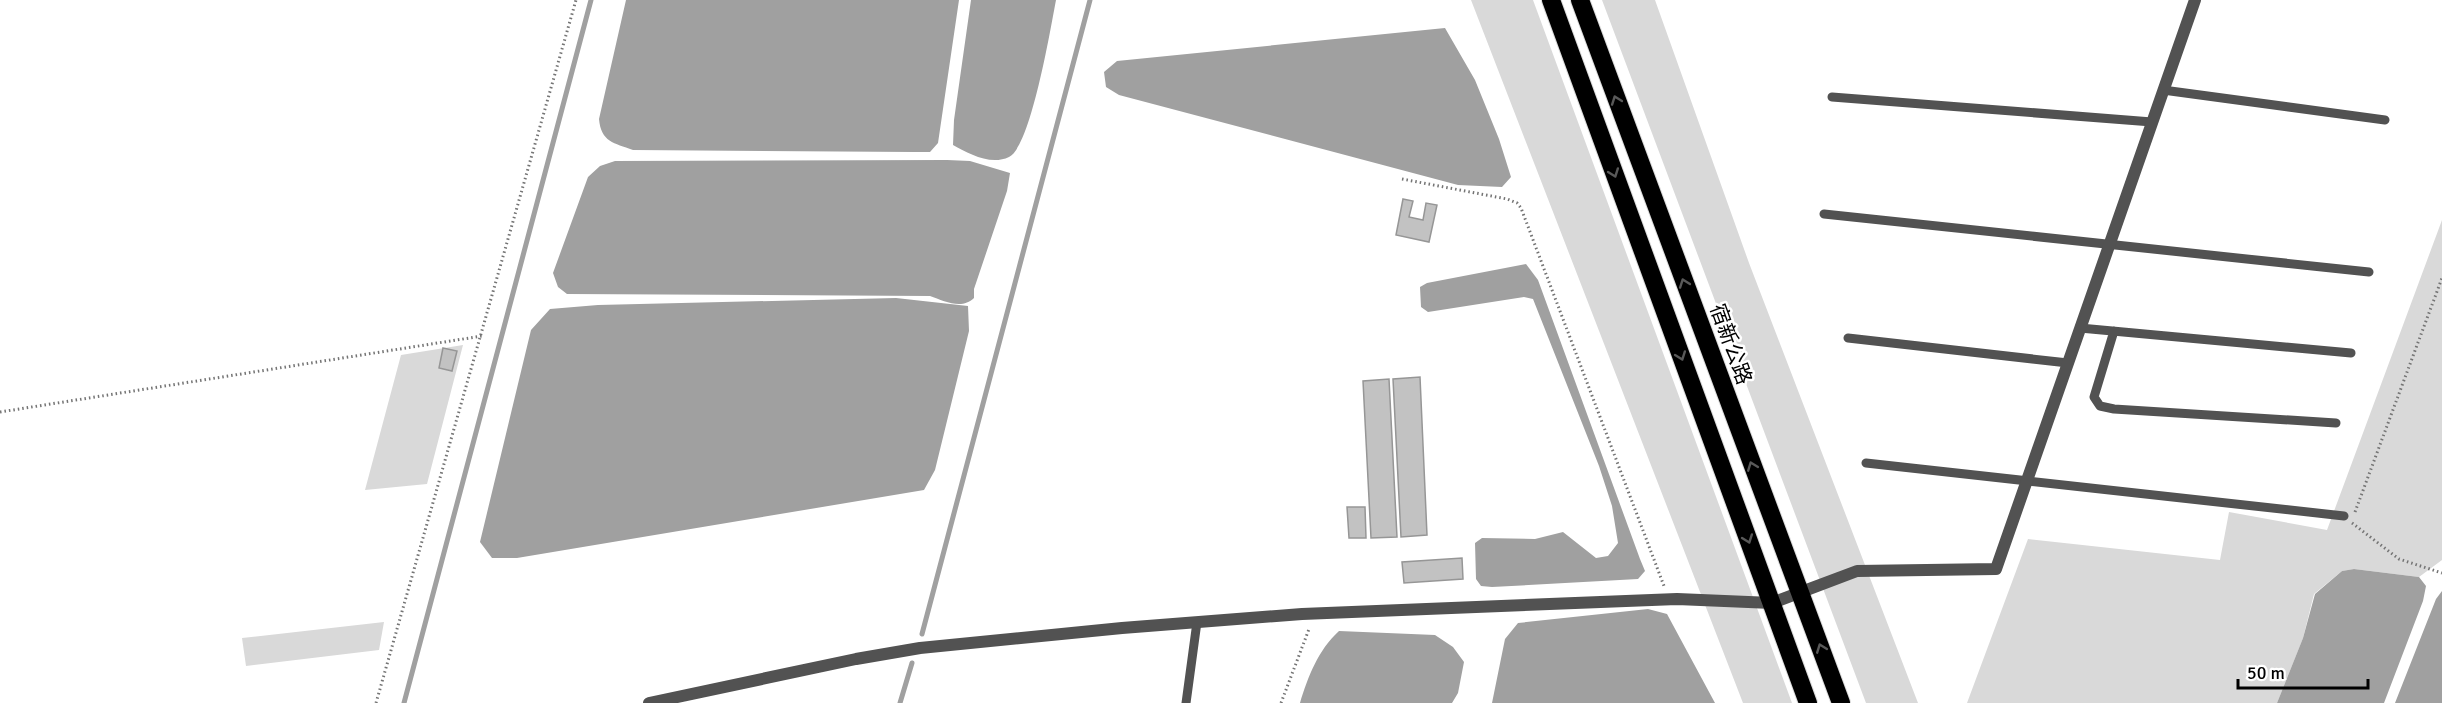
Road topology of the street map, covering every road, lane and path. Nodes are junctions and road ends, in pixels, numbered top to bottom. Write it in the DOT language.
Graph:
graph roads {
  1 [pos="576,0"];
  2 [pos="1551,0"];
  3 [pos="1580,0"];
  4 [pos="2195,0"];
  5 [pos="2163,90"];
  6 [pos="1832,97"];
  7 [pos="2385,120"];
  8 [pos="2152,122"];
  9 [pos="1402,179"];
  10 [pos="1824,214"];
  11 [pos="2109,244"];
  12 [pos="2369,272"];
  13 [pos="2442,278"];
  14 [pos="2080,328"];
  15 [pos="2114,331"];
  16 [pos="482,336"];
  17 [pos="1848,338"];
  18 [pos="2351,353"];
  19 [pos="2068,363"];
  20 [pos="0,412"];
  21 [pos="2336,423"];
  22 [pos="1866,464"];
  23 [pos="2027,481"];
  24 [pos="2348,519"];
  25 [pos="2442,573"];
  26 [pos="1800,592"];
  27 [pos="1668,599"];
  28 [pos="1772,603"];
  29 [pos="1315,613"];
  30 [pos="1197,622"];
  31 [pos="376,703"];
  32 [pos="649,703"];
  33 [pos="1186,703"];
  34 [pos="1281,703"];
  35 [pos="1808,703"];
  36 [pos="1841,703"];
  1 -- 16 [label="path"];
  2 -- 28 [label="highway, one-way"];
  26 -- 3 [label="highway, 宿新公路, one-way"];
  4 -- 5 [label="street"];
  5 -- 7 [label="lane"];
  5 -- 8 [label="street"];
  6 -- 8 [label="lane"];
  8 -- 11 [label="street"];
  9 -- 27 [label="path"];
  10 -- 11 [label="lane"];
  11 -- 12 [label="lane"];
  11 -- 14 [label="street"];
  13 -- 24 [label="path"];
  14 -- 15 [label="lane"];
  14 -- 19 [label="street"];
  15 -- 18 [label="lane"];
  15 -- 21 [label="lane"];
  16 -- 20 [label="path"];
  16 -- 31 [label="path"];
  17 -- 19 [label="lane"];
  19 -- 23 [label="street"];
  22 -- 23 [label="lane"];
  23 -- 24 [label="lane"];
  23 -- 26 [label="street"];
  24 -- 25 [label="path"];
  26 -- 28 [label="street"];
  36 -- 26 [label="highway, 宿新公路, one-way"];
  27 -- 28 [label="street"];
  27 -- 29 [label="street"];
  28 -- 35 [label="highway"];
  29 -- 30 [label="street"];
  29 -- 34 [label="path"];
  30 -- 32 [label="street"];
  30 -- 33 [label="lane"];
}
